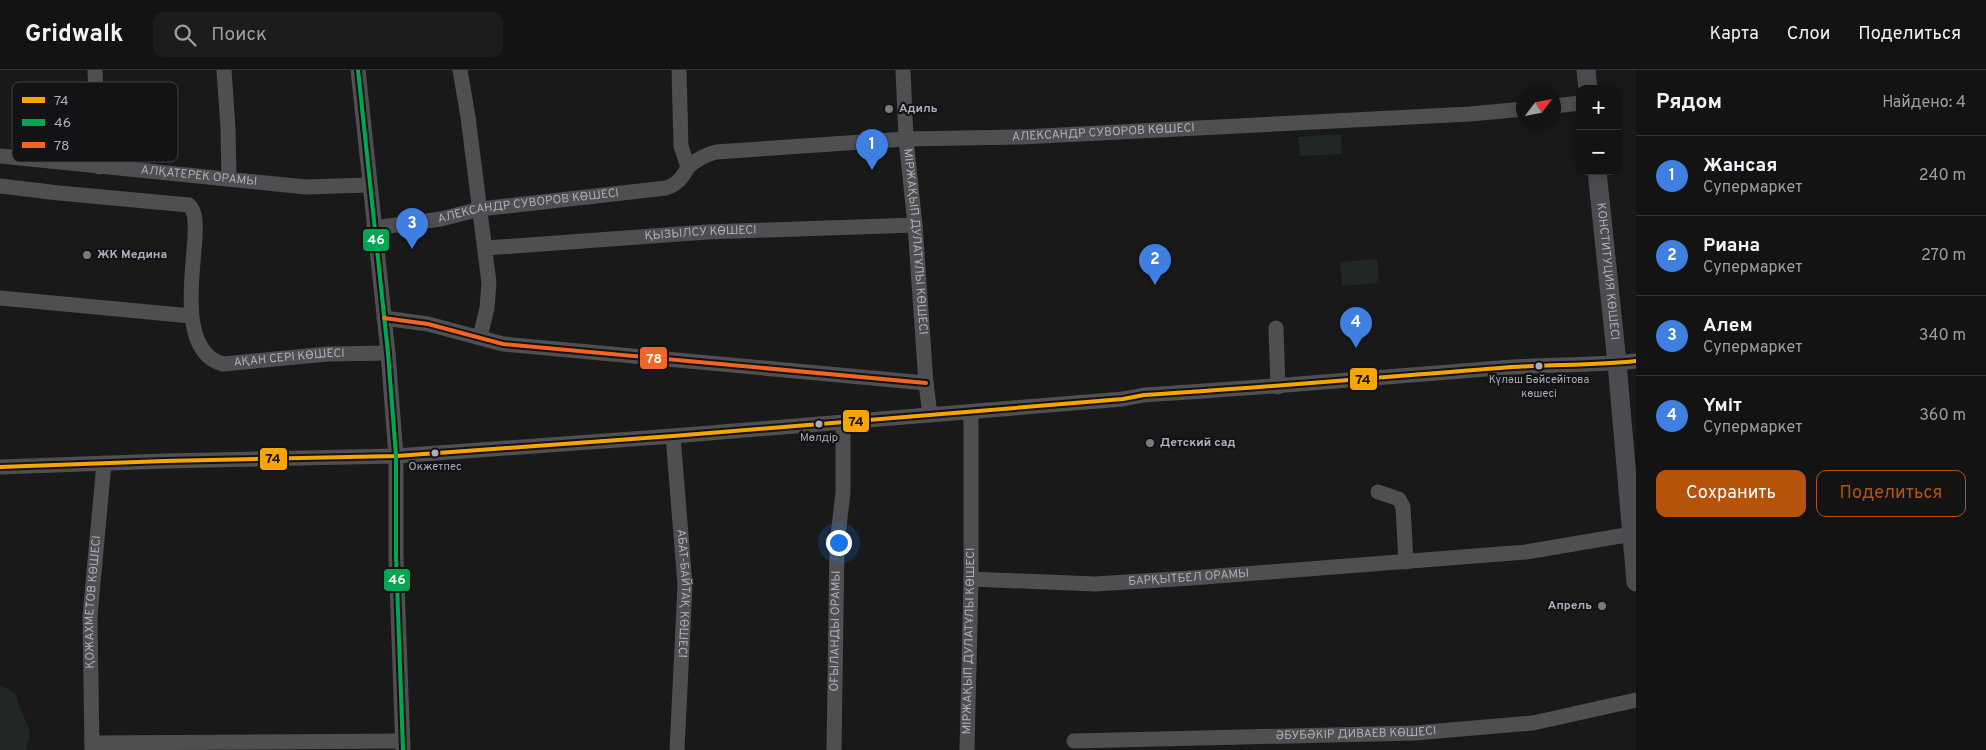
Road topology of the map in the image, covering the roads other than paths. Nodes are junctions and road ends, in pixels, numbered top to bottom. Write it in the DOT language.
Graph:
graph roads {
  1 [pos="224,70"];
  2 [pos="358,70"];
  3 [pos="460,70"];
  4 [pos="679,70"];
  5 [pos="903,70"];
  6 [pos="1586,70"];
  7 [pos="1588,85"];
  8 [pos="1576,103"];
  9 [pos="1561,105"];
  10 [pos="1516,110"];
  11 [pos="906,140"];
  12 [pos="53,162"];
  13 [pos="98,162"];
  14 [pos="98,167"];
  15 [pos="685,173"];
  16 [pos="1597,175"];
  17 [pos="228,179"];
  18 [pos="369,185"];
  19 [pos="0,186"];
  20 [pos="480,209"];
  21 [pos="915,225"];
  22 [pos="374,228"];
  23 [pos="486,248"];
  24 [pos="0,298"];
  25 [pos="191,316"];
  26 [pos="384,318"];
  27 [pos="1276,328"];
  28 [pos="480,337"];
  29 [pos="388,353"];
  30 [pos="1636,361"];
  31 [pos="1617,363"];
  32 [pos="926,383"];
  33 [pos="1278,387"];
  34 [pos="971,412"];
  35 [pos="930,415"];
  36 [pos="843,422"];
  37 [pos="673,436"];
  38 [pos="396,456"];
  39 [pos="104,463"];
  40 [pos="0,466"];
  41 [pos="1378,492"];
  42 [pos="1632,534"];
  43 [pos="1406,562"];
  44 [pos="971,579"];
  45 [pos="1636,582"];
  46 [pos="1636,700"];
  47 [pos="1074,741"];
  48 [pos="92,746"];
  49 [pos="403,746"];
  50 [pos="677,750"];
  51 [pos="834,750"];
  52 [pos="967,750"];
  1 -- 17 [label="street"];
  2 -- 18 [label="street"];
  3 -- 20 [label="street"];
  4 -- 15 [label="street"];
  5 -- 11 [label="street, МІРЖАҚЫП ДУЛАТҰЛЫ КӨШЕСІ"];
  6 -- 7 [label="main road"];
  8 -- 9 [label="street"];
  10 -- 11 [label="street, АЛЕКСАНДР СУВОРОВ КӨШЕСІ"];
  11 -- 15 [label="street, АЛЕКСАНДР СУВОРОВ КӨШЕСІ"];
  11 -- 21 [label="street, МІРЖАҚЫП ДУЛАТҰЛЫ КӨШЕСІ"];
  12 -- 14 [label="street, АЛҚАТЕРЕК ОРАМЫ"];
  13 -- 14 [label="street"];
  14 -- 17 [label="street, АЛҚАТЕРЕК ОРАМЫ"];
  15 -- 20 [label="street, АЛЕКСАНДР СУВОРОВ КӨШЕСІ"];
  16 -- 31 [label="main road, КОНСТИТУЦИЯ КӨШЕСІ"];
  17 -- 18 [label="street, АЛҚАТЕРЕК ОРАМЫ"];
  18 -- 22 [label="street"];
  19 -- 25 [label="street, АҚАН СЕРІ КӨШЕСІ"];
  20 -- 22 [label="street, АЛЕКСАНДР СУВОРОВ КӨШЕСІ"];
  20 -- 23 [label="street"];
  21 -- 23 [label="street, ҚЫЗЫЛСУ КӨШЕСІ"];
  21 -- 32 [label="street, МІРЖАҚЫП ДУЛАТҰЛЫ КӨШЕСІ"];
  22 -- 26 [label="street"];
  23 -- 28 [label="street"];
  24 -- 25 [label="street"];
  25 -- 29 [label="street, АҚАН СЕРІ КӨШЕСІ"];
  26 -- 28 [label="street"];
  26 -- 29 [label="street"];
  27 -- 33 [label="street"];
  28 -- 32 [label="street"];
  29 -- 38 [label="street"];
  30 -- 31 [label="street"];
  31 -- 33 [label="street"];
  31 -- 42 [label="main road, КОНСТИТУЦИЯ КӨШЕСІ"];
  32 -- 35 [label="street, МІРЖАҚЫП ДУЛАТҰЛЫ КӨШЕСІ"];
  33 -- 34 [label="street"];
  34 -- 35 [label="street"];
  34 -- 44 [label="street, МІРЖАҚЫП ДУЛАТҰЛЫ КӨШЕСІ"];
  35 -- 36 [label="street"];
  36 -- 37 [label="street"];
  36 -- 51 [label="street, ОҒЫЛАНДЫ ОРАМЫ"];
  37 -- 38 [label="street"];
  37 -- 50 [label="street, АБАТ-БАЙТАҚ КӨШЕСІ"];
  38 -- 39 [label="street"];
  38 -- 49 [label="street"];
  39 -- 40 [label="street"];
  39 -- 48 [label="street, ҚОЖАХМЕТОВ КӨШЕСІ"];
  41 -- 43 [label="street"];
  42 -- 43 [label="street, БАРҚЫТБЕЛ ОРАМЫ"];
  42 -- 45 [label="main road, КОНСТИТУЦИЯ КӨШЕСІ"];
  43 -- 44 [label="street, БАРҚЫТБЕЛ ОРАМЫ"];
  44 -- 52 [label="street, МІРЖАҚЫП ДУЛАТҰЛЫ КӨШЕСІ"];
  46 -- 47 [label="street, ӘБУБӘКІР ДИВАЕВ КӨШЕСІ"];
  48 -- 49 [label="street, ҚОЖАХМЕТОВ КӨШЕСІ"];
}
